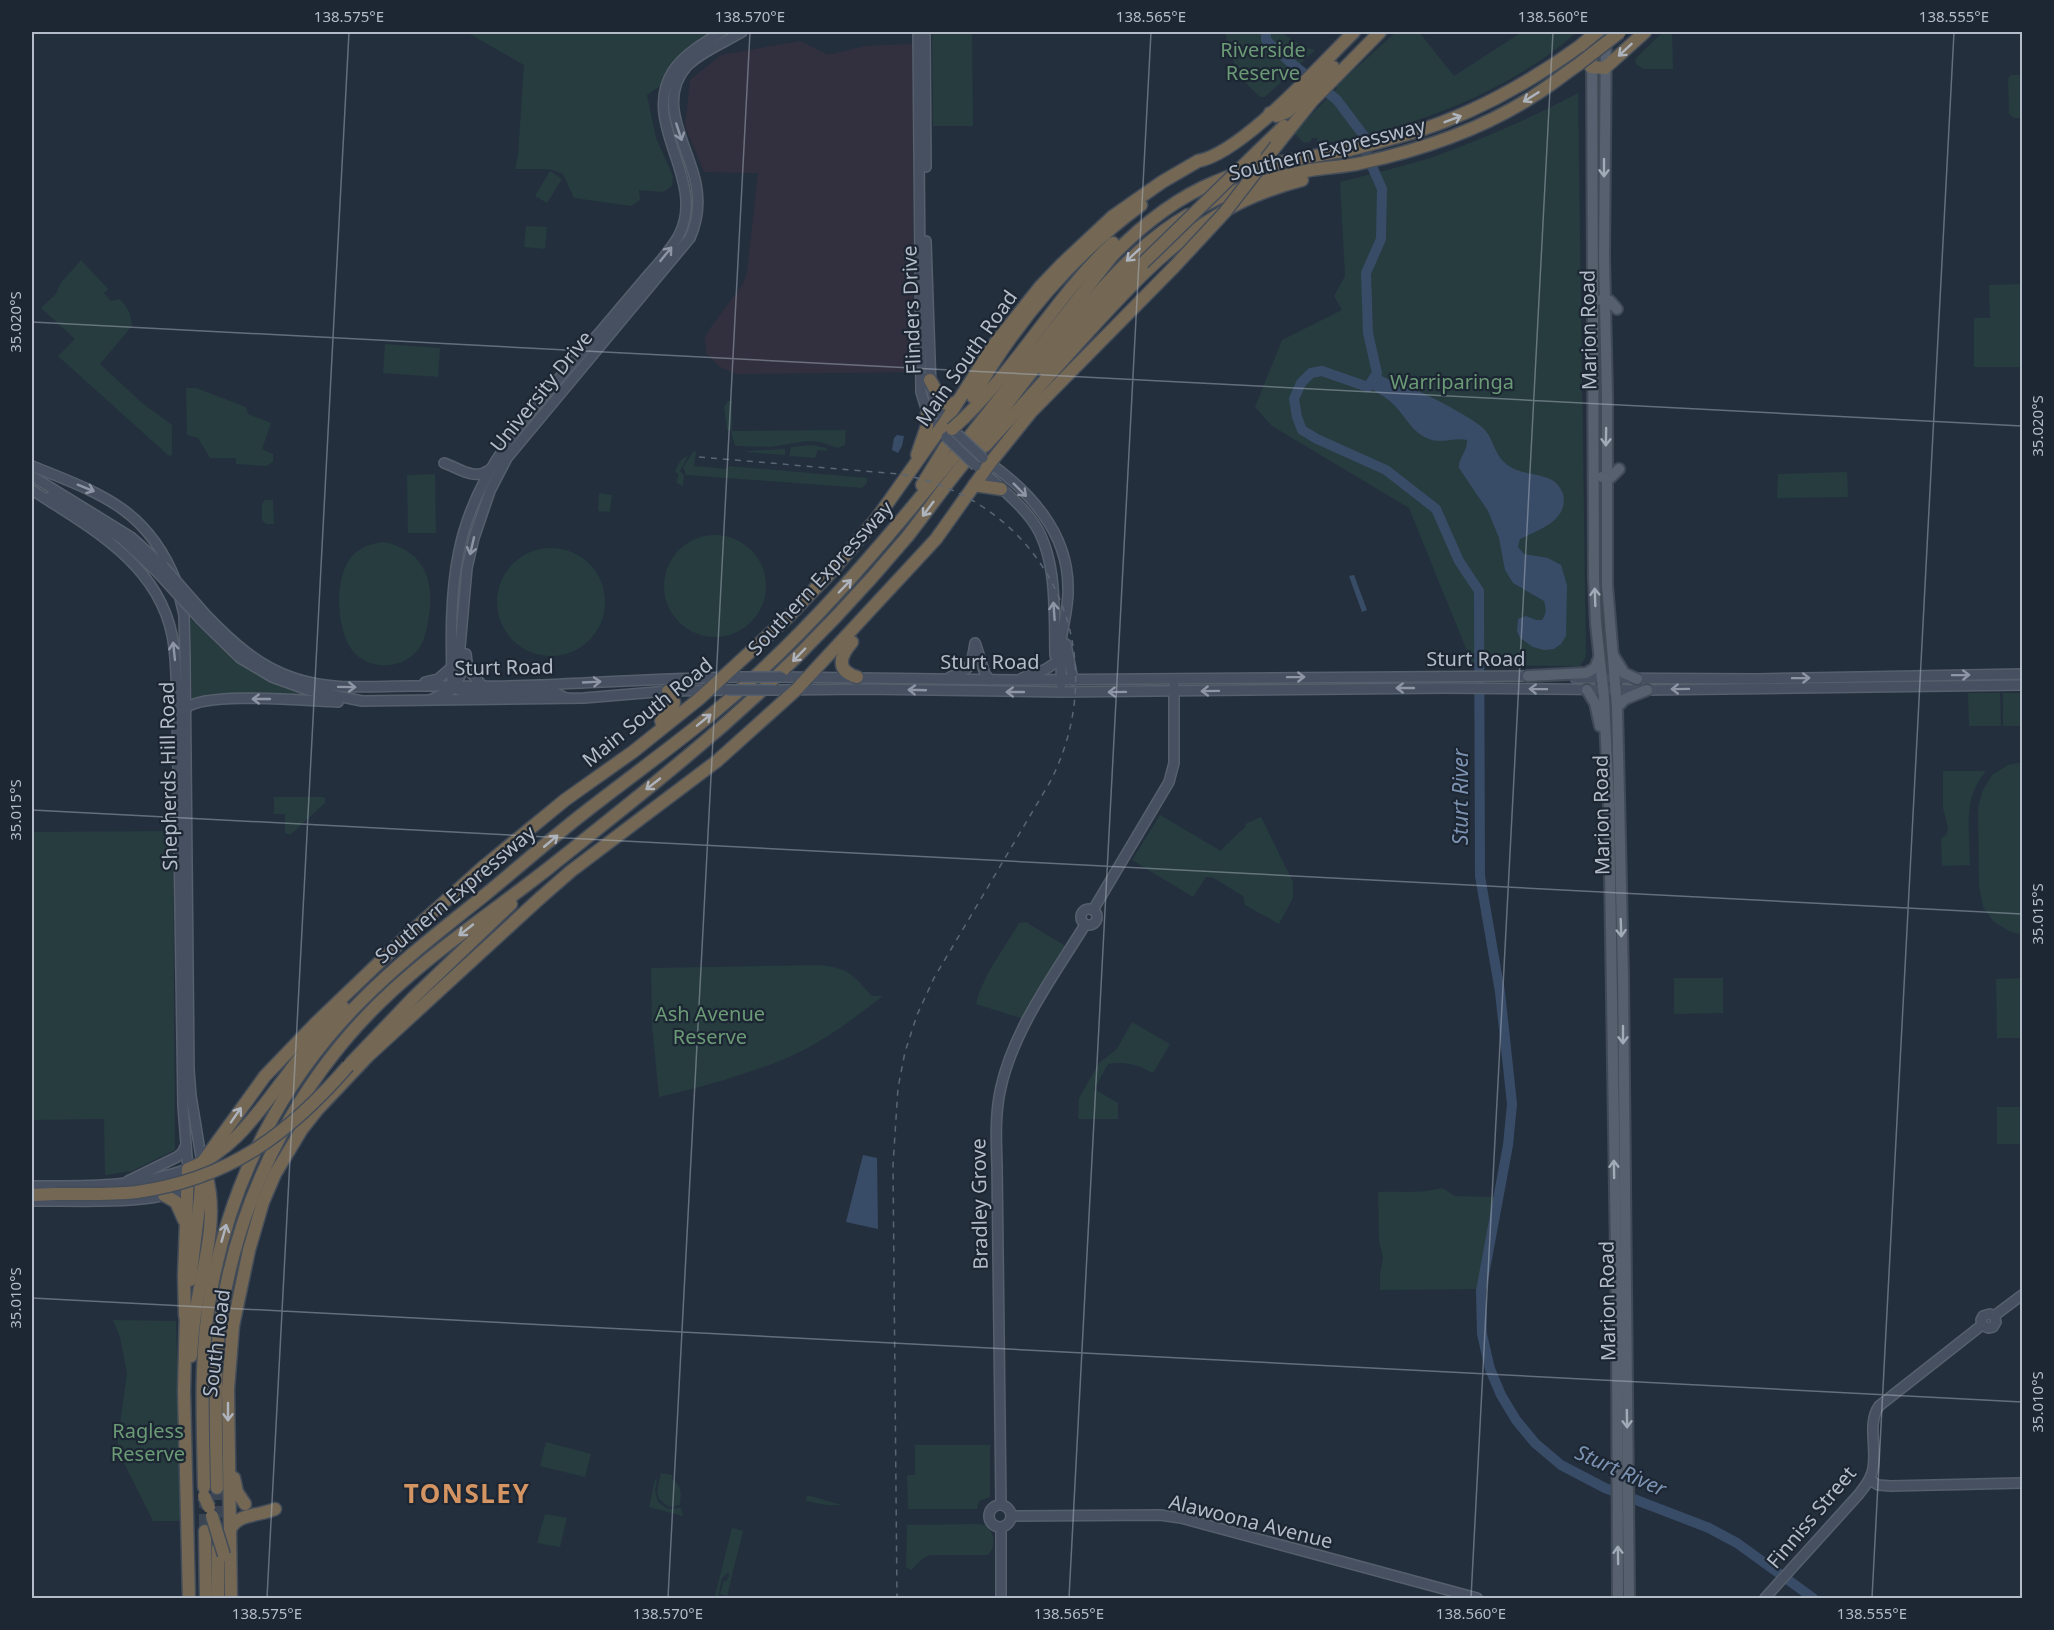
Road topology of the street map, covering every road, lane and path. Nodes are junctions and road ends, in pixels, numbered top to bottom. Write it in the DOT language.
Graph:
graph roads {
  1 [pos="721,32"];
  2 [pos="740,32"];
  3 [pos="918,32"];
  4 [pos="925,32"];
  5 [pos="1354,32"];
  6 [pos="1368,32"];
  7 [pos="1380,32"];
  8 [pos="1592,32"];
  9 [pos="1597,32"];
  10 [pos="1606,32"];
  11 [pos="1620,32"];
  12 [pos="1645,32"];
  13 [pos="1333,66"];
  14 [pos="1585,66"];
  15 [pos="1605,68"];
  16 [pos="1307,93"];
  17 [pos="1604,110"];
  18 [pos="1614,120"];
  19 [pos="1591,122"];
  20 [pos="1209,159"];
  21 [pos="1358,164"];
  22 [pos="1216,181"];
  23 [pos="1295,182"];
  24 [pos="1591,249"];
  25 [pos="1604,257"];
  26 [pos="1605,299"];
  27 [pos="1617,309"];
  28 [pos="1592,321"];
  29 [pos="925,380"];
  30 [pos="1607,396"];
  31 [pos="959,400"];
  32 [pos="976,400"];
  33 [pos="1593,408"];
  34 [pos="1031,412"];
  35 [pos="959,440"];
  36 [pos="444,463"];
  37 [pos="32,466"];
  38 [pos="491,468"];
  39 [pos="1593,469"];
  40 [pos="1619,469"];
  41 [pos="32,476"];
  42 [pos="1606,478"];
  43 [pos="974,485"];
  44 [pos="32,486"];
  45 [pos="1001,489"];
  46 [pos="32,490"];
  47 [pos="895,495"];
  48 [pos="1048,520"];
  49 [pos="1038,529"];
  50 [pos="1050,560"];
  51 [pos="1066,562"];
  52 [pos="160,569"];
  53 [pos="1052,590"];
  54 [pos="877,604"];
  55 [pos="463,613"];
  56 [pos="203,617"];
  57 [pos="1066,618"];
  58 [pos="1600,655"];
  59 [pos="1613,655"];
  60 [pos="1055,663"];
  61 [pos="452,667"];
  62 [pos="2022,674"];
  63 [pos="1528,676"];
  64 [pos="723,677"];
  65 [pos="808,677"];
  66 [pos="857,677"];
  67 [pos="1602,678"];
  68 [pos="1615,678"];
  69 [pos="942,679"];
  70 [pos="1637,679"];
  71 [pos="990,680"];
  72 [pos="1015,680"];
  73 [pos="1059,680"];
  74 [pos="1073,680"];
  75 [pos="1174,680"];
  76 [pos="1757,683"];
  77 [pos="2022,685"];
  78 [pos="411,686"];
  79 [pos="455,686"];
  80 [pos="483,686"];
  81 [pos="709,690"];
  82 [pos="796,690"];
  83 [pos="1587,690"];
  84 [pos="1603,690"];
  85 [pos="1617,690"];
  86 [pos="1647,690"];
  87 [pos="668,691"];
  88 [pos="1060,692"];
  89 [pos="1174,692"];
  90 [pos="432,699"];
  91 [pos="567,699"];
  92 [pos="362,701"];
  93 [pos="1617,707"];
  94 [pos="186,708"];
  95 [pos="639,747"];
  96 [pos="1607,758"];
  97 [pos="532,856"];
  98 [pos="550,867"];
  99 [pos="571,871"];
  100 [pos="1620,876"];
  101 [pos="1610,897"];
  102 [pos="414,997"];
  103 [pos="317,1110"];
  104 [pos="278,1140"];
  105 [pos="186,1143"];
  106 [pos="188,1163"];
  107 [pos="202,1164"];
  108 [pos="120,1185"];
  109 [pos="32,1186"];
  110 [pos="189,1187"];
  111 [pos="32,1195"];
  112 [pos="165,1195"];
  113 [pos="32,1201"];
  114 [pos="186,1233"];
  115 [pos="2022,1295"];
  116 [pos="184,1316"];
  117 [pos="233,1326"];
  118 [pos="228,1466"];
  119 [pos="1870,1479"];
  120 [pos="2022,1484"];
  121 [pos="245,1504"];
  122 [pos="1001,1504"];
  123 [pos="274,1509"];
  124 [pos="1623,1514"];
  125 [pos="1012,1516"];
  126 [pos="1001,1527"];
  127 [pos="230,1530"];
  128 [pos="205,1531"];
  129 [pos="221,1552"];
  130 [pos="231,1594"];
  131 [pos="1768,1595"];
  132 [pos="1618,1598"];
  133 [pos="189,1599"];
  134 [pos="206,1599"];
  135 [pos="218,1599"];
  136 [pos="1001,1599"];
  137 [pos="1477,1599"];
  138 [pos="1629,1599"];
  38 -- 1 [label="main road, University Drive, one-way"];
  2 -- 55 [label="main road, University Drive, one-way"];
  3 -- 29 [label="main road, Flinders Drive"];
  4 -- 29 [label="main road, Flinders Drive"];
  5 -- 13 [label="highway, Main South Road"];
  6 -- 13 [label="highway"];
  7 -- 13 [label="highway, Main South Road"];
  8 -- 14 [label="main road, Marion Road"];
  22 -- 9 [label="highway, Southern Expressway, one-way, bridge"];
  10 -- 15 [label="main road, Marion Road"];
  11 -- 14 [label="highway, Southern Expressway, bridge"];
  12 -- 15 [label="highway, one-way"];
  13 -- 16 [label="highway, Main South Road"];
  13 -- 16 [label="highway, Main South Road"];
  14 -- 15 [label="highway"];
  14 -- 19 [label="main road, Marion Road"];
  14 -- 21 [label="highway, Southern Expressway, one-way"];
  15 -- 17 [label="main road, Marion Road"];
  16 -- 20 [label="highway, Main South Road"];
  16 -- 34 [label="highway, Main South Road, bridge"];
  16 -- 35 [label="highway, bridge"];
  17 -- 18 [label="main road"];
  17 -- 19 [label="main road"];
  17 -- 25 [label="main road, Marion Road, one-way"];
  19 -- 24 [label="main road, Marion Road"];
  20 -- 31 [label="highway, Main South Road"];
  20 -- 32 [label="highway"];
  21 -- 23 [label="highway"];
  21 -- 35 [label="highway, Southern Expressway, one-way"];
  22 -- 32 [label="highway"];
  22 -- 35 [label="highway, Southern Expressway"];
  23 -- 34 [label="highway"];
  23 -- 35 [label="highway"];
  24 -- 25 [label="main road"];
  24 -- 28 [label="main road, Marion Road"];
  25 -- 26 [label="main road, Marion Road"];
  26 -- 27 [label="main road"];
  26 -- 28 [label="main road"];
  26 -- 30 [label="main road, Marion Road"];
  28 -- 33 [label="main road, Marion Road"];
  29 -- 31 [label="highway"];
  29 -- 35 [label="main road, Flinders Drive"];
  30 -- 33 [label="main road"];
  30 -- 42 [label="main road, Marion Road, one-way"];
  31 -- 35 [label="highway, Main South Road"];
  32 -- 35 [label="highway"];
  33 -- 39 [label="main road, Marion Road"];
  34 -- 35 [label="highway, Main South Road"];
  35 -- 43 [label="highway, Main South Road"];
  35 -- 45 [label="main road"];
  35 -- 47 [label="highway, Main South Road"];
  35 -- 47 [label="highway"];
  35 -- 48 [label="main road, one-way"];
  97 -- 35 [label="highway, Southern Expressway, one-way"];
  35 -- 98 [label="highway, Southern Expressway, one-way"];
  36 -- 38 [label="main road"];
  37 -- 94 [label="main road, Shepherds Hill Road, one-way"];
  38 -- 61 [label="main road, University Drive"];
  39 -- 42 [label="main road"];
  58 -- 39 [label="main road, Marion Road, one-way"];
  40 -- 42 [label="main road"];
  41 -- 52 [label="main road, Sturt Road"];
  42 -- 59 [label="main road, Marion Road"];
  43 -- 45 [label="highway"];
  43 -- 54 [label="highway, Main South Road"];
  44 -- 52 [label="main road, Sturt Road"];
  45 -- 49 [label="main road"];
  105 -- 46 [label="main road, Shepherds Hill Road, one-way"];
  47 -- 64 [label="highway, Main South Road"];
  48 -- 49 [label="main road"];
  48 -- 51 [label="main road"];
  49 -- 50 [label="main road"];
  50 -- 51 [label="main road"];
  50 -- 53 [label="main road"];
  51 -- 53 [label="main road"];
  51 -- 57 [label="main road"];
  52 -- 56 [label="main road, Sturt Road, bridge"];
  60 -- 53 [label="main road, one-way"];
  54 -- 65 [label="highway, Main South Road"];
  54 -- 66 [label="highway"];
  55 -- 79 [label="main road, University Drive"];
  55 -- 80 [label="main road"];
  56 -- 78 [label="main road, Sturt Road, one-way"];
  56 -- 92 [label="main road, Sturt Road"];
  57 -- 73 [label="main road"];
  57 -- 74 [label="main road"];
  58 -- 63 [label="main road"];
  58 -- 67 [label="main road, Marion Road"];
  59 -- 68 [label="main road, Marion Road"];
  59 -- 70 [label="main road"];
  60 -- 72 [label="main road"];
  60 -- 73 [label="main road"];
  61 -- 78 [label="main road"];
  61 -- 79 [label="main road, University Drive"];
  76 -- 62 [label="main road, Sturt Road, one-way"];
  63 -- 67 [label="main road, Sturt Road"];
  75 -- 63 [label="main road, Sturt Road, one-way"];
  64 -- 65 [label="main road, Sturt Road, bridge"];
  80 -- 64 [label="main road, Sturt Road, one-way"];
  64 -- 81 [label="highway, Main South Road"];
  65 -- 66 [label="main road, Sturt Road"];
  65 -- 82 [label="highway, Main South Road"];
  66 -- 69 [label="main road, Sturt Road"];
  67 -- 68 [label="main road, Sturt Road"];
  67 -- 84 [label="main road, Marion Road"];
  68 -- 70 [label="main road, Sturt Road"];
  68 -- 85 [label="main road, Marion Road"];
  69 -- 71 [label="main road, Sturt Road"];
  69 -- 71 [label="main road"];
  70 -- 76 [label="main road, Sturt Road"];
  71 -- 72 [label="main road, Sturt Road"];
  72 -- 73 [label="main road, Sturt Road"];
  73 -- 74 [label="main road, Sturt Road"];
  73 -- 88 [label="main road"];
  74 -- 75 [label="main road, Sturt Road"];
  75 -- 89 [label="main road"];
  76 -- 77 [label="main road, Sturt Road"];
  76 -- 86 [label="main road, Sturt Road, one-way"];
  78 -- 79 [label="main road, Sturt Road"];
  79 -- 80 [label="main road, Sturt Road"];
  79 -- 90 [label="main road"];
  79 -- 91 [label="main road"];
  81 -- 82 [label="main road, Sturt Road, bridge"];
  81 -- 87 [label="main road, Sturt Road"];
  81 -- 95 [label="highway, Main South Road"];
  88 -- 82 [label="main road, Sturt Road, one-way"];
  82 -- 99 [label="highway, Main South Road"];
  83 -- 84 [label="main road, Sturt Road"];
  83 -- 89 [label="main road, Sturt Road, one-way"];
  83 -- 96 [label="main road"];
  84 -- 85 [label="main road, Sturt Road"];
  84 -- 96 [label="main road, Marion Road"];
  85 -- 86 [label="main road, Sturt Road"];
  85 -- 93 [label="main road, Marion Road"];
  86 -- 93 [label="main road"];
  87 -- 91 [label="main road, Sturt Road"];
  87 -- 95 [label="highway"];
  89 -- 88 [label="main road, Sturt Road, one-way"];
  89 -- 122 [label="main road, Bradley Grove"];
  90 -- 91 [label="main road, Sturt Road"];
  90 -- 92 [label="main road, Sturt Road"];
  92 -- 94 [label="main road, one-way"];
  93 -- 100 [label="main road, Marion Road"];
  94 -- 107 [label="main road, Shepherds Hill Road"];
  107 -- 95 [label="highway, Main South Road, one-way"];
  96 -- 101 [label="main road, Marion Road"];
  104 -- 97 [label="highway, Southern Expressway, one-way"];
  97 -- 107 [label="highway"];
  98 -- 102 [label="highway"];
  98 -- 104 [label="highway, Southern Expressway, one-way"];
  99 -- 102 [label="highway"];
  99 -- 103 [label="highway, Main South Road"];
  100 -- 101 [label="main road"];
  100 -- 124 [label="main road, Marion Road, one-way"];
  124 -- 101 [label="main road, Marion Road, one-way"];
  102 -- 111 [label="highway, bridge"];
  103 -- 117 [label="highway, South Road"];
  104 -- 117 [label="highway"];
  105 -- 106 [label="main road, Shepherds Hill Road"];
  105 -- 108 [label="main road"];
  106 -- 107 [label="highway"];
  106 -- 108 [label="main road"];
  106 -- 110 [label="highway, South Road"];
  107 -- 110 [label="main road"];
  107 -- 116 [label="highway, South Road"];
  107 -- 129 [label="highway, bridge"];
  108 -- 109 [label="main road"];
  110 -- 112 [label="main road"];
  110 -- 114 [label="highway, South Road"];
  112 -- 113 [label="main road"];
  112 -- 114 [label="highway"];
  114 -- 116 [label="highway, South Road"];
  115 -- 119 [label="main road, Finniss Street"];
  116 -- 133 [label="highway, South Road"];
  117 -- 118 [label="highway, South Road, one-way"];
  118 -- 121 [label="highway"];
  118 -- 127 [label="highway, South Road"];
  119 -- 120 [label="main road"];
  119 -- 131 [label="main road, Finniss Street"];
  122 -- 125 [label="main road"];
  122 -- 126 [label="main road"];
  123 -- 127 [label="highway"];
  132 -- 124 [label="main road, Marion Road, one-way"];
  124 -- 138 [label="main road, Marion Road"];
  125 -- 126 [label="main road"];
  125 -- 137 [label="main road, Alawoona Avenue"];
  126 -- 136 [label="main road"];
  127 -- 130 [label="highway, South Road"];
  128 -- 134 [label="highway"];
  129 -- 130 [label="highway"];
  129 -- 135 [label="highway"];
}
